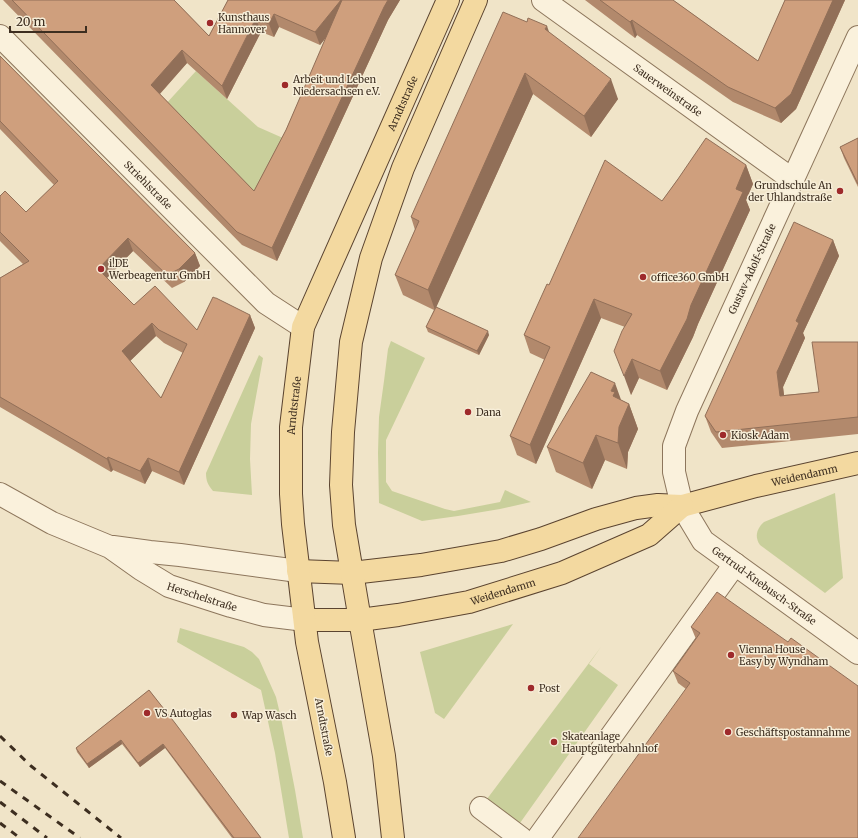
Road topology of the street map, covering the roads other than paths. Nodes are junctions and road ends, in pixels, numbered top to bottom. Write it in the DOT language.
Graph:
graph roads {
  1 [pos="448,0"];
  2 [pos="476,0"];
  3 [pos="543,0"];
  4 [pos="0,36"];
  5 [pos="858,37"];
  6 [pos="793,180"];
  7 [pos="303,326"];
  8 [pos="858,463"];
  9 [pos="0,494"];
  10 [pos="682,506"];
  11 [pos="110,547"];
  12 [pos="735,564"];
  13 [pos="298,571"];
  14 [pos="352,573"];
  15 [pos="305,620"];
  16 [pos="360,620"];
  17 [pos="858,653"];
  18 [pos="481,808"];
  19 [pos="344,838"];
  20 [pos="393,838"];
  21 [pos="521,838"];
  22 [pos="538,838"];
  1 -- 7 [label="main road, Arndtstraße"];
  2 -- 14 [label="main road"];
  3 -- 6 [label="street, Sauerweinstraße"];
  4 -- 7 [label="street, Striehlstraße"];
  5 -- 6 [label="street, Gustav-Adolf-Straße"];
  6 -- 10 [label="street, Gustav-Adolf-Straße"];
  7 -- 13 [label="main road, Arndtstraße"];
  8 -- 10 [label="main road, Weidendamm"];
  9 -- 11 [label="street, Herschelstraße"];
  10 -- 12 [label="street, Gertrud-Knebusch-Straße"];
  10 -- 14 [label="main road, Weidendamm"];
  10 -- 16 [label="main road, Weidendamm"];
  11 -- 13 [label="street, Herschelstraße"];
  11 -- 15 [label="street, Herschelstraße"];
  12 -- 17 [label="street, Gertrud-Knebusch-Straße"];
  12 -- 22 [label="street"];
  13 -- 14 [label="main road, Weidendamm"];
  13 -- 15 [label="main road, Arndtstraße"];
  14 -- 16 [label="main road"];
  15 -- 16 [label="main road, Weidendamm"];
  15 -- 19 [label="main road, Arndtstraße"];
  16 -- 20 [label="main road"];
  18 -- 21 [label="street"];
}
